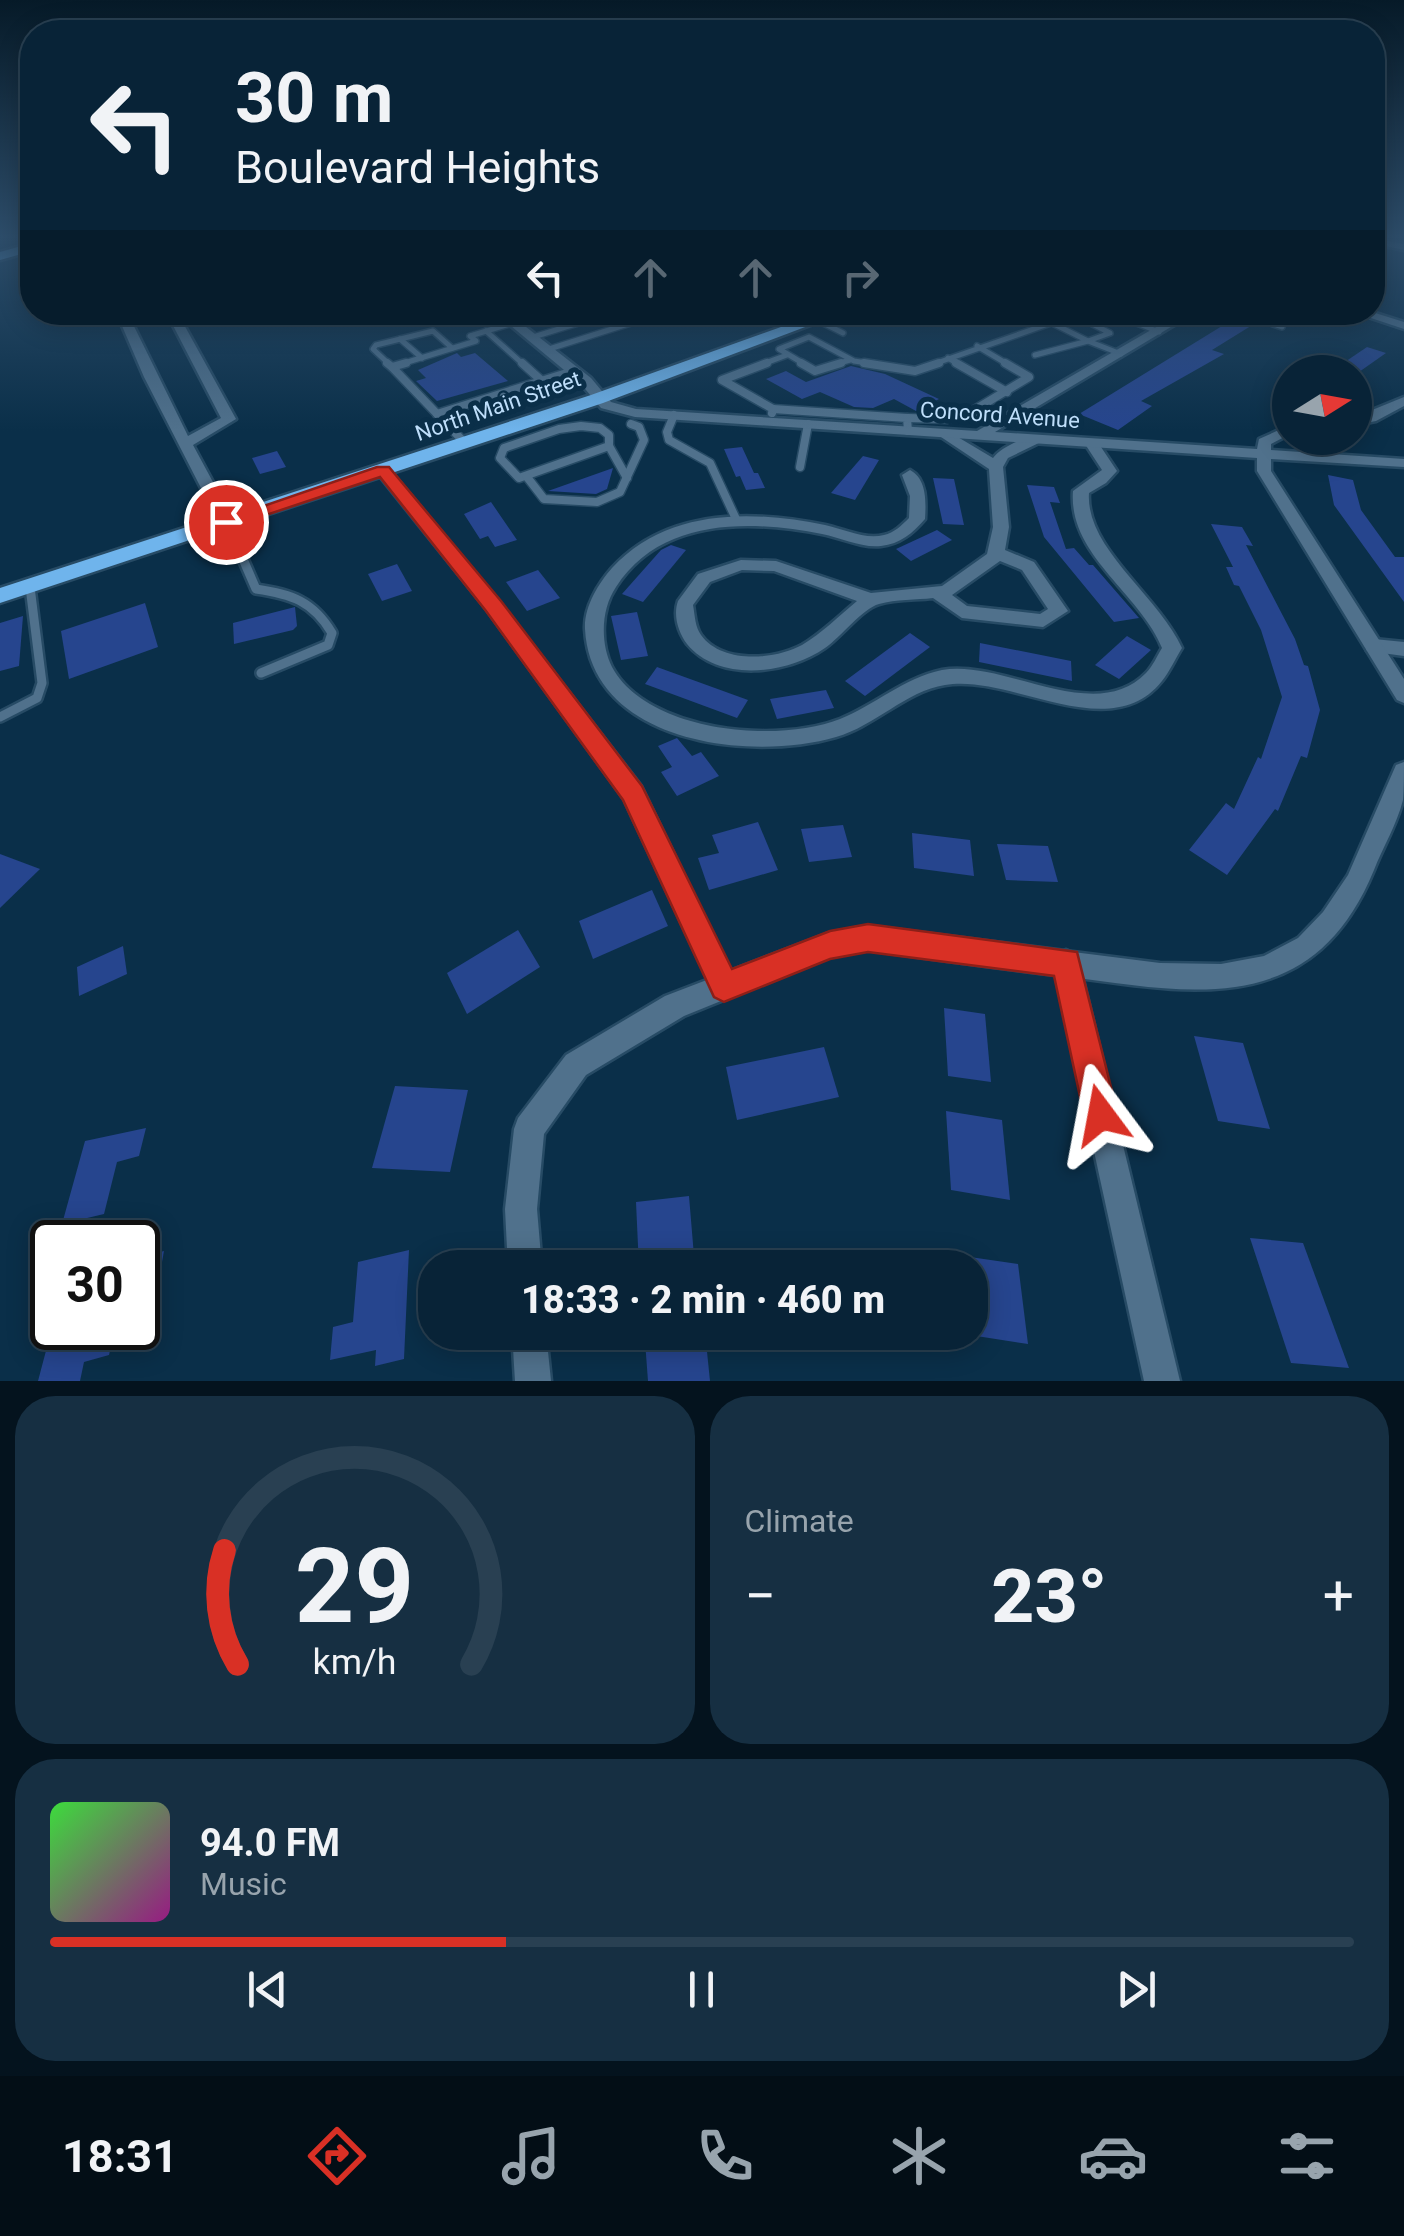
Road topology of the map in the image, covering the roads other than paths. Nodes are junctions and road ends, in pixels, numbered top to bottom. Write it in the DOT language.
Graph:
graph roads {
  1 [pos="127,325"];
  2 [pos="178,325"];
  3 [pos="509,325"];
  4 [pos="514,325"];
  5 [pos="572,325"];
  6 [pos="626,325"];
  7 [pos="808,325"];
  8 [pos="827,325"];
  9 [pos="1045,325"];
  10 [pos="1056,325"];
  11 [pos="1095,325"];
  12 [pos="1142,325"];
  13 [pos="1170,325"];
  14 [pos="1276,325"];
  15 [pos="1282,327"];
  16 [pos="486,331"];
  17 [pos="1159,332"];
  18 [pos="809,337"];
  19 [pos="530,338"];
  20 [pos="400,339"];
  21 [pos="781,339"];
  22 [pos="1088,341"];
  23 [pos="821,344"];
  24 [pos="977,346"];
  25 [pos="452,348"];
  26 [pos="546,350"];
  27 [pos="1121,354"];
  28 [pos="787,355"];
  29 [pos="1035,355"];
  30 [pos="422,358"];
  31 [pos="948,358"];
  32 [pos="850,360"];
  33 [pos="392,368"];
  34 [pos="573,372"];
  35 [pos="542,381"];
  36 [pos="1007,392"];
  37 [pos="597,398"];
  38 [pos="1404,401"];
  39 [pos="971,412"];
  40 [pos="437,414"];
  41 [pos="674,415"];
  42 [pos="771,415"];
  43 [pos="1372,417"];
  44 [pos="632,418"];
  45 [pos="552,422"];
  46 [pos="808,424"];
  47 [pos="999,424"];
  48 [pos="907,425"];
  49 [pos="946,434"];
  50 [pos="609,435"];
  51 [pos="978,436"];
  52 [pos="1272,438"];
  53 [pos="1038,440"];
  54 [pos="186,442"];
  55 [pos="497,442"];
  56 [pos="465,443"];
  57 [pos="1092,444"];
  58 [pos="609,446"];
  59 [pos="1262,455"];
  60 [pos="1404,464"];
  61 [pos="996,467"];
  62 [pos="800,468"];
  63 [pos="383,470"];
  64 [pos="910,475"];
  65 [pos="527,477"];
  66 [pos="627,478"];
  67 [pos="736,519"];
  68 [pos="226,522"];
  69 [pos="996,553"];
  70 [pos="30,587"];
  71 [pos="936,592"];
  72 [pos="0,596"];
  73 [pos="870,599"];
  74 [pos="1374,646"];
  75 [pos="1404,649"];
  76 [pos="260,672"];
  77 [pos="1404,695"];
  78 [pos="0,717"];
  79 [pos="1404,770"];
  80 [pos="1066,963"];
  81 [pos="724,986"];
  82 [pos="524,1250"];
  83 [pos="531,1350"];
  84 [pos="533,1381"];
  85 [pos="1162,1381"];
  1 -- 54 [label="street"];
  2 -- 54 [label="street"];
  3 -- 16 [label="lane"];
  4 -- 19 [label="street"];
  5 -- 19 [label="lane"];
  6 -- 26 [label="lane"];
  7 -- 21 [label="main road, North Main Street"];
  8 -- 23 [label="lane"];
  9 -- 24 [label="lane"];
  10 -- 22 [label="lane"];
  11 -- 22 [label="lane"];
  12 -- 17 [label="lane"];
  13 -- 17 [label="street"];
  14 -- 15 [label="lane"];
  16 -- 25 [label="lane"];
  16 -- 35 [label="lane"];
  17 -- 27 [label="street"];
  18 -- 21 [label="lane"];
  18 -- 21 [label="lane"];
  18 -- 23 [label="lane"];
  19 -- 26 [label="street"];
  20 -- 25 [label="lane"];
  20 -- 30 [label="lane"];
  20 -- 33 [label="lane"];
  21 -- 28 [label="lane"];
  21 -- 37 [label="main road, North Main Street"];
  22 -- 27 [label="lane"];
  22 -- 29 [label="lane"];
  23 -- 32 [label="lane"];
  24 -- 31 [label="lane"];
  24 -- 36 [label="lane"];
  25 -- 30 [label="lane"];
  26 -- 34 [label="street"];
  27 -- 47 [label="street"];
  28 -- 32 [label="lane"];
  28 -- 42 [label="lane"];
  30 -- 33 [label="lane"];
  31 -- 32 [label="lane"];
  31 -- 36 [label="lane"];
  33 -- 40 [label="lane"];
  34 -- 35 [label="lane"];
  34 -- 37 [label="street"];
  35 -- 40 [label="lane"];
  36 -- 39 [label="lane"];
  37 -- 44 [label="street, Concord Avenue"];
  37 -- 45 [label="main road, North Main Street"];
  38 -- 43 [label="street"];
  39 -- 47 [label="lane"];
  39 -- 48 [label="lane"];
  40 -- 56 [label="lane"];
  41 -- 42 [label="street, Concord Avenue"];
  41 -- 44 [label="street, Concord Avenue"];
  41 -- 67 [label="lane"];
  42 -- 46 [label="street, Concord Avenue"];
  42 -- 48 [label="lane"];
  44 -- 50 [label="lane"];
  44 -- 66 [label="lane"];
  45 -- 50 [label="lane"];
  45 -- 55 [label="main road, North Main Street"];
  46 -- 48 [label="street, Concord Avenue"];
  46 -- 62 [label="lane"];
  47 -- 51 [label="street"];
  48 -- 49 [label="street, Concord Avenue"];
  49 -- 51 [label="street, Concord Avenue"];
  49 -- 61 [label="street"];
  50 -- 58 [label="lane"];
  51 -- 53 [label="street, Concord Avenue"];
  52 -- 59 [label="street"];
  53 -- 57 [label="street, Concord Avenue"];
  53 -- 61 [label="street"];
  54 -- 68 [label="street"];
  55 -- 56 [label="main road, North Main Street"];
  55 -- 65 [label="lane"];
  56 -- 63 [label="main road, North Main Street"];
  57 -- 59 [label="street, Concord Avenue"];
  57 -- 67 [label="street"];
  58 -- 65 [label="lane"];
  58 -- 66 [label="lane"];
  59 -- 60 [label="street, Concord Avenue"];
  59 -- 74 [label="street"];
  61 -- 69 [label="street"];
  63 -- 68 [label="main road, North Main Street"];
  63 -- 81 [label="street"];
  64 -- 67 [label="street"];
  65 -- 66 [label="lane"];
  68 -- 70 [label="main road, North Main Street"];
  68 -- 76 [label="lane"];
  69 -- 71 [label="street"];
  69 -- 71 [label="street"];
  70 -- 72 [label="main road, North Main Street"];
  70 -- 78 [label="lane"];
  71 -- 73 [label="street"];
  73 -- 73 [label="street"];
  74 -- 75 [label="street"];
  74 -- 77 [label="street"];
  79 -- 80 [label="street"];
  80 -- 81 [label="street"];
  80 -- 85 [label="street"];
  81 -- 82 [label="street"];
  83 -- 84 [label="street"];
}
